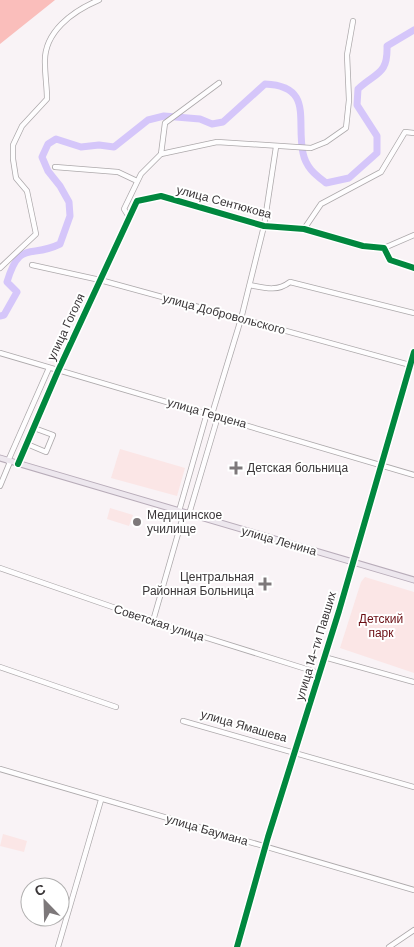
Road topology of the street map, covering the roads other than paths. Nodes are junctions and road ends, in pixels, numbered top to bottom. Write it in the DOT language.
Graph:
graph roads {
  1 [pos="99,0"];
  2 [pos="353,21"];
  3 [pos="219,83"];
  4 [pos="414,132"];
  5 [pos="276,147"];
  6 [pos="161,154"];
  7 [pos="55,167"];
  8 [pos="137,181"];
  9 [pos="136,201"];
  10 [pos="129,218"];
  11 [pos="264,226"];
  12 [pos="304,229"];
  13 [pos="414,235"];
  14 [pos="384,248"];
  15 [pos="32,265"];
  16 [pos="0,268"];
  17 [pos="414,268"];
  18 [pos="100,280"];
  19 [pos="250,285"];
  20 [pos="414,313"];
  21 [pos="240,319"];
  22 [pos="414,352"];
  23 [pos="0,353"];
  24 [pos="412,365"];
  25 [pos="49,368"];
  26 [pos="58,371"];
  27 [pos="209,414"];
  28 [pos="218,416"];
  29 [pos="34,428"];
  30 [pos="27,444"];
  31 [pos="0,458"];
  32 [pos="9,461"];
  33 [pos="18,464"];
  34 [pos="381,466"];
  35 [pos="414,475"];
  36 [pos="0,486"];
  37 [pos="184,513"];
  38 [pos="353,562"];
  39 [pos="0,568"];
  40 [pos="414,580"];
  41 [pos="153,621"];
  42 [pos="324,657"];
  43 [pos="0,668"];
  44 [pos="319,673"];
  45 [pos="414,682"];
  46 [pos="116,707"];
  47 [pos="183,721"];
  48 [pos="295,752"];
  49 [pos="0,769"];
  50 [pos="414,788"];
  51 [pos="101,800"];
  52 [pos="265,846"];
  53 [pos="414,890"];
  54 [pos="414,930"];
  55 [pos="58,947"];
  56 [pos="237,947"];
  57 [pos="389,947"];
  1 -- 16 [label="street"];
  2 -- 5 [label="street"];
  3 -- 6 [label="street"];
  4 -- 12 [label="street"];
  5 -- 6 [label="street"];
  5 -- 11 [label="street"];
  6 -- 8 [label="street"];
  7 -- 8 [label="street"];
  8 -- 10 [label="street"];
  9 -- 10 [label="street, улица Гоголя"];
  9 -- 11 [label="street, улица Сентюкова"];
  10 -- 18 [label="street, улица Гоголя"];
  11 -- 12 [label="street, улица Сентюкова"];
  11 -- 19 [label="street"];
  12 -- 14 [label="street, улица Сентюкова"];
  13 -- 14 [label="street"];
  14 -- 17 [label="street"];
  15 -- 18 [label="street, улица Добровольского"];
  18 -- 21 [label="street, улица Добровольского"];
  18 -- 26 [label="street, улица Гоголя"];
  19 -- 20 [label="street"];
  19 -- 21 [label="street"];
  21 -- 24 [label="street, улица Добровольского"];
  21 -- 27 [label="street"];
  22 -- 24 [label="street, улица 14-ти Павших"];
  23 -- 25 [label="street, улица Герцена"];
  24 -- 34 [label="street, улица 14-ти Павших"];
  25 -- 26 [label="street, улица Герцена"];
  25 -- 32 [label="street, улица Гоголя"];
  26 -- 27 [label="street, улица Герцена"];
  26 -- 29 [label="street, улица Гоголя"];
  27 -- 28 [label="street, улица Герцена"];
  27 -- 37 [label="street"];
  28 -- 34 [label="street, улица Герцена"];
  28 -- 37 [label="street"];
  29 -- 30 [label="street, улица Гоголя"];
  29 -- 30 [label="street"];
  30 -- 33 [label="street, улица Гоголя"];
  31 -- 32 [label="main road, улица Ленина"];
  32 -- 33 [label="main road, улица Ленина"];
  32 -- 36 [label="street, улица Гоголя"];
  33 -- 37 [label="main road, улица Ленина"];
  34 -- 35 [label="street, улица Герцена"];
  34 -- 38 [label="street, улица 14-ти Павших"];
  37 -- 38 [label="main road, улица Ленина"];
  37 -- 41 [label="street"];
  38 -- 40 [label="main road, улица Ленина"];
  38 -- 42 [label="street, улица 14-ти Павших"];
  39 -- 41 [label="street, Советская улица"];
  41 -- 44 [label="street, Советская улица"];
  42 -- 44 [label="street, улица 14-ти Павших"];
  42 -- 45 [label="street"];
  43 -- 46 [label="street"];
  44 -- 48 [label="street, улица 14-ти Павших"];
  47 -- 48 [label="street, улица Ямашева"];
  48 -- 50 [label="street, улица Ямашева"];
  48 -- 52 [label="street, улица 14-ти Павших"];
  49 -- 51 [label="street, улица Баумана"];
  51 -- 52 [label="street, улица Баумана"];
  51 -- 55 [label="street"];
  52 -- 53 [label="street, улица Баумана"];
  52 -- 56 [label="street, улица 14-ти Павших"];
  54 -- 57 [label="street"];
}
